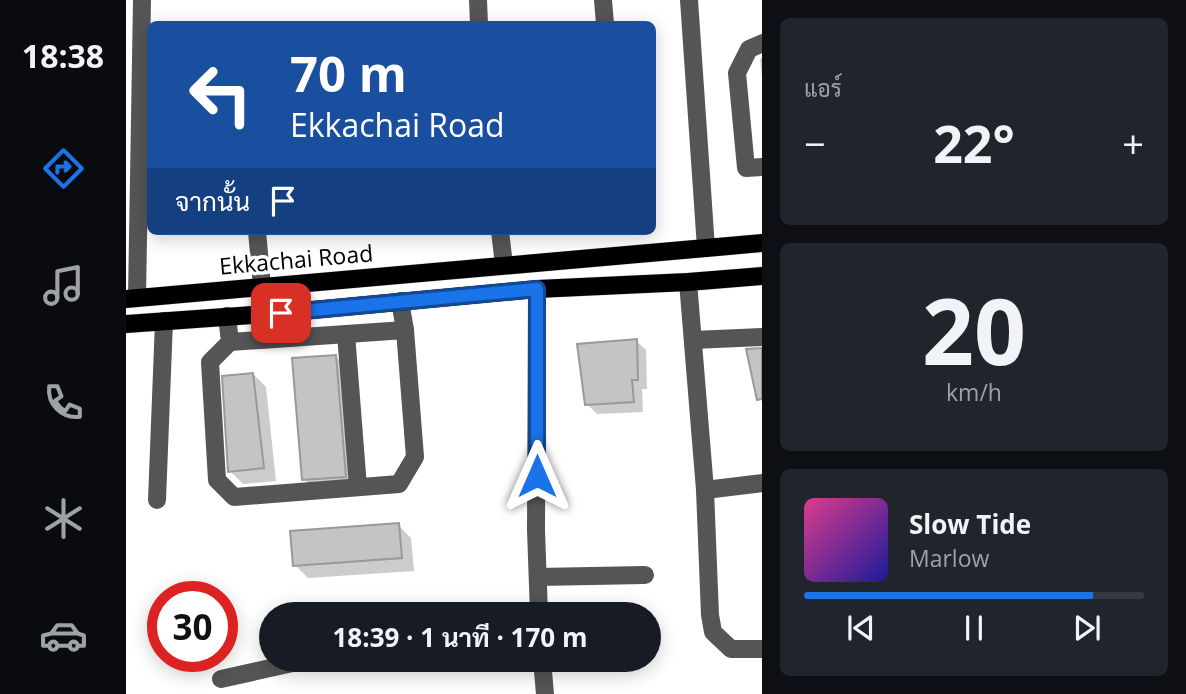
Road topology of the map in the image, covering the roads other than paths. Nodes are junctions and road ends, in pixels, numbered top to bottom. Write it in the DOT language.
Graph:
graph roads {
  1 [pos="142,0"];
  2 [pos="478,0"];
  3 [pos="603,0"];
  4 [pos="689,0"];
  5 [pos="479,21"];
  6 [pos="605,21"];
  7 [pos="762,43"];
  8 [pos="762,167"];
  9 [pos="258,235"];
  10 [pos="500,235"];
  11 [pos="762,243"];
  12 [pos="706,248"];
  13 [pos="504,265"];
  14 [pos="761,276"];
  15 [pos="688,282"];
  16 [pos="270,286"];
  17 [pos="537,289"];
  18 [pos="132,298"];
  19 [pos="400,301"];
  20 [pos="227,316"];
  21 [pos="164,321"];
  22 [pos="126,324"];
  23 [pos="405,330"];
  24 [pos="346,334"];
  25 [pos="762,337"];
  26 [pos="693,340"];
  27 [pos="230,342"];
  28 [pos="762,483"];
  29 [pos="358,487"];
  30 [pos="705,490"];
  31 [pos="157,500"];
  32 [pos="645,575"];
  33 [pos="538,577"];
  34 [pos="539,602"];
  35 [pos="762,649"];
  36 [pos="259,671"];
  37 [pos="543,672"];
  38 [pos="221,679"];
  39 [pos="545,694"];
  1 -- 18 [label="street"];
  2 -- 5 [label="street"];
  3 -- 6 [label="street"];
  4 -- 12 [label="street"];
  7 -- 8 [label="street"];
  9 -- 16 [label="street"];
  10 -- 13 [label="street"];
  11 -- 12 [label="main road, Ekkachai Road"];
  12 -- 13 [label="main road, Ekkachai Road"];
  13 -- 16 [label="main road, Ekkachai Road"];
  14 -- 15 [label="main road"];
  15 -- 17 [label="main road"];
  15 -- 26 [label="street"];
  16 -- 18 [label="main road, Ekkachai Road"];
  17 -- 19 [label="main road"];
  17 -- 33 [label="street"];
  19 -- 20 [label="main road"];
  19 -- 23 [label="street"];
  20 -- 21 [label="main road"];
  20 -- 27 [label="street"];
  21 -- 22 [label="main road"];
  21 -- 31 [label="street"];
  23 -- 24 [label="street"];
  23 -- 29 [label="street"];
  24 -- 27 [label="street"];
  24 -- 29 [label="street"];
  25 -- 26 [label="street"];
  26 -- 30 [label="street"];
  27 -- 29 [label="street"];
  28 -- 30 [label="street"];
  30 -- 35 [label="street"];
  32 -- 33 [label="street"];
  33 -- 34 [label="street"];
  36 -- 38 [label="street"];
  37 -- 39 [label="street"];
}
